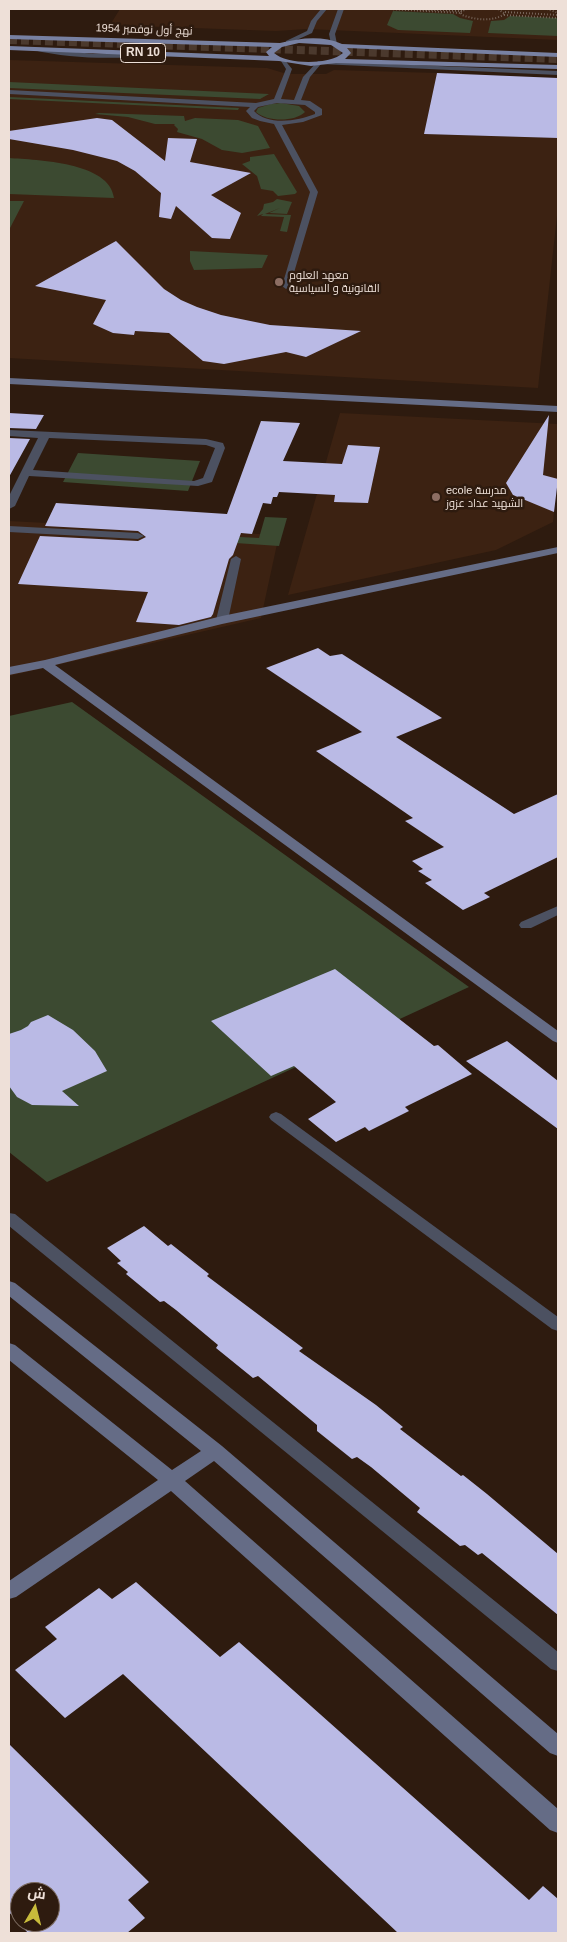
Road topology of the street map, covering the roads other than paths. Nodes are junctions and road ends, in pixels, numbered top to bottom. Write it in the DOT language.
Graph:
graph roads {
  1 [pos="324,9"];
  2 [pos="341,9"];
  3 [pos="9,37"];
  4 [pos="288,42"];
  5 [pos="280,45"];
  6 [pos="338,45"];
  7 [pos="9,48"];
  8 [pos="555,55"];
  9 [pos="281,60"];
  10 [pos="334,61"];
  11 [pos="321,63"];
  12 [pos="558,67"];
  13 [pos="558,73"];
  14 [pos="284,84"];
  15 [pos="304,84"];
  16 [pos="9,92"];
  17 [pos="277,101"];
  18 [pos="297,101"];
  19 [pos="256,105"];
  20 [pos="242,114"];
  21 [pos="251,115"];
  22 [pos="277,122"];
  23 [pos="286,286"];
  24 [pos="9,381"];
  25 [pos="558,410"];
  26 [pos="9,433"];
  27 [pos="45,435"];
  28 [pos="23,477"];
  29 [pos="9,481"];
  30 [pos="9,506"];
  31 [pos="9,529"];
  32 [pos="138,536"];
  33 [pos="558,548"];
  34 [pos="236,560"];
  35 [pos="222,620"];
  36 [pos="45,664"];
  37 [pos="9,671"];
  38 [pos="558,910"];
  39 [pos="526,925"];
  40 [pos="558,1038"];
  41 [pos="276,1117"];
  42 [pos="9,1218"];
  43 [pos="9,1287"];
  44 [pos="558,1325"];
  45 [pos="9,1350"];
  46 [pos="216,1451"];
  47 [pos="172,1481"];
  48 [pos="9,1591"];
  49 [pos="558,1663"];
  50 [pos="558,1747"];
  51 [pos="558,1823"];
  1 -- 4 [label="lane"];
  2 -- 6 [label="lane"];
  3 -- 5 [label="main road, نهج أول نوفمبر 1954"];
  4 -- 5 [label="main road"];
  4 -- 6 [label="main road"];
  5 -- 9 [label="main road"];
  6 -- 8 [label="main road"];
  6 -- 10 [label="main road"];
  7 -- 9 [label="main road, نهج أول نوفمبر 1954 / RN 10"];
  9 -- 11 [label="main road, نهج أول نوفمبر 1954"];
  9 -- 14 [label="lane"];
  10 -- 11 [label="main road, نهج أول نوفمبر 1954"];
  10 -- 12 [label="main road"];
  11 -- 13 [label="lane"];
  11 -- 15 [label="lane"];
  14 -- 15 [label="lane"];
  14 -- 17 [label="lane"];
  15 -- 18 [label="lane"];
  16 -- 19 [label="lane"];
  17 -- 18 [label="lane"];
  17 -- 19 [label="lane"];
  18 -- 22 [label="lane"];
  19 -- 21 [label="lane"];
  20 -- 21 [label="lane"];
  21 -- 22 [label="lane"];
  22 -- 23 [label="lane"];
  24 -- 25 [label="main road"];
  26 -- 27 [label="street"];
  27 -- 28 [label="street"];
  27 -- 28 [label="street"];
  28 -- 29 [label="street"];
  28 -- 30 [label="street"];
  31 -- 32 [label="street"];
  33 -- 35 [label="main road"];
  34 -- 35 [label="lane"];
  35 -- 36 [label="main road"];
  36 -- 37 [label="main road"];
  36 -- 40 [label="main road"];
  38 -- 39 [label="lane"];
  41 -- 44 [label="lane"];
  42 -- 49 [label="lane"];
  43 -- 46 [label="main road"];
  45 -- 47 [label="main road"];
  46 -- 47 [label="main road"];
  46 -- 50 [label="main road"];
  47 -- 48 [label="main road"];
  47 -- 51 [label="main road"];
}
